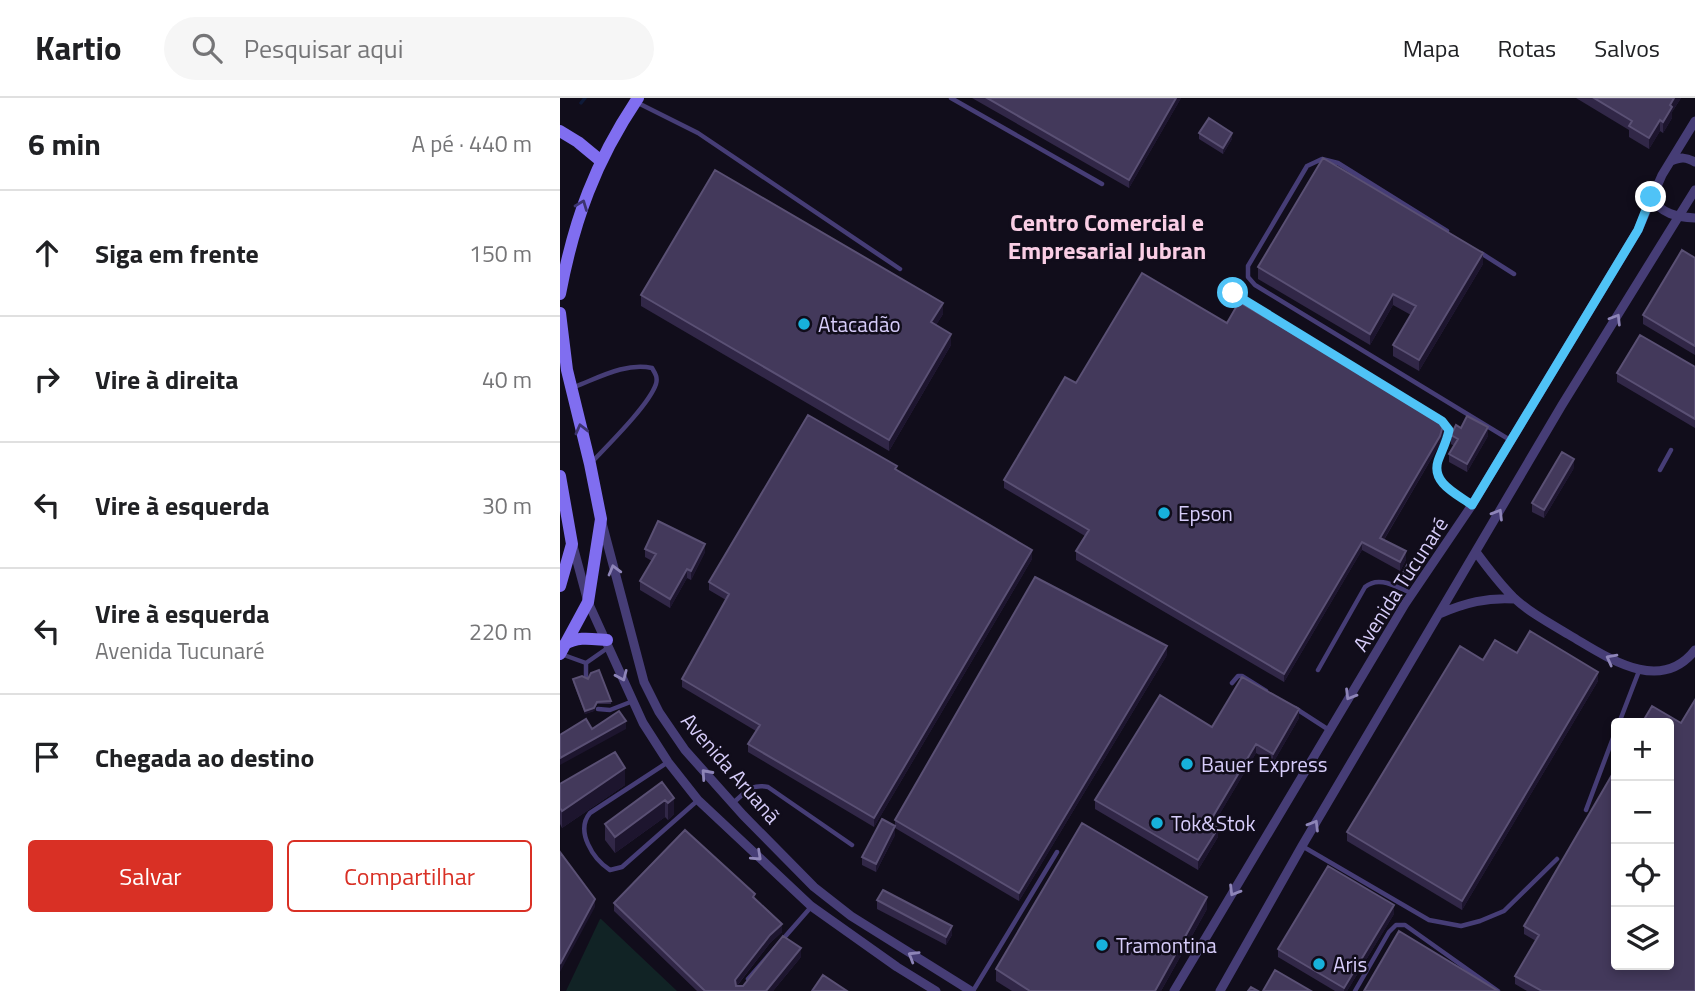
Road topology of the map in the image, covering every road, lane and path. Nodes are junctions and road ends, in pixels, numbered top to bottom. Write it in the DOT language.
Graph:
graph roads {
  1 [pos="951,98"];
  2 [pos="636,100"];
  3 [pos="1695,121"];
  4 [pos="563,134"];
  5 [pos="601,161"];
  6 [pos="1671,161"];
  7 [pos="1695,162"];
  8 [pos="1102,184"];
  9 [pos="1695,190"];
  10 [pos="1651,197"];
  11 [pos="1677,217"];
  12 [pos="1695,218"];
  13 [pos="1456,237"];
  14 [pos="1479,251"];
  15 [pos="900,269"];
  16 [pos="1514,274"];
  17 [pos="1233,293"];
  18 [pos="560,295"];
  19 [pos="560,313"];
  20 [pos="563,368"];
  21 [pos="571,388"];
  22 [pos="1510,440"];
  23 [pos="1671,450"];
  24 [pos="590,464"];
  25 [pos="1660,470"];
  26 [pos="560,476"];
  27 [pos="1472,505"];
  28 [pos="601,519"];
  29 [pos="572,544"];
  30 [pos="1476,552"];
  31 [pos="560,586"];
  32 [pos="1412,593"];
  33 [pos="1515,599"];
  34 [pos="588,601"];
  35 [pos="1438,614"];
  36 [pos="608,644"];
  37 [pos="562,650"];
  38 [pos="1695,650"];
  39 [pos="586,663"];
  40 [pos="1318,670"];
  41 [pos="1639,670"];
  42 [pos="586,677"];
  43 [pos="1232,683"];
  44 [pos="1272,695"];
  45 [pos="634,701"];
  46 [pos="1284,702"];
  47 [pos="598,709"];
  48 [pos="1621,718"];
  49 [pos="1329,730"];
  50 [pos="1611,743"];
  51 [pos="668,762"];
  52 [pos="698,800"];
  53 [pos="732,803"];
  54 [pos="1586,810"];
  55 [pos="852,845"];
  56 [pos="1302,846"];
  57 [pos="1057,852"];
  58 [pos="1557,859"];
  59 [pos="811,906"];
  60 [pos="746,982"];
  61 [pos="933,990"];
  62 [pos="972,991"];
  63 [pos="1174,991"];
  64 [pos="1220,991"];
  65 [pos="1355,991"];
  66 [pos="1498,991"];
  1 -- 8 [label="lane"];
  2 -- 5 [label="main road"];
  2 -- 15 [label="lane"];
  3 -- 6 [label="street, Avenida Tucunaré"];
  4 -- 5 [label="main road"];
  18 -- 5 [label="main road, one-way"];
  6 -- 7 [label="street"];
  6 -- 10 [label="street, Avenida Tucunaré"];
  9 -- 11 [label="street"];
  10 -- 11 [label="street"];
  10 -- 22 [label="street, Avenida Tucunaré"];
  11 -- 12 [label="street"];
  30 -- 11 [label="street, one-way"];
  13 -- 22 [label="lane"];
  14 -- 16 [label="lane"];
  17 -- 27 [label="lane"];
  19 -- 20 [label="main road, Avenida Aruanã"];
  20 -- 21 [label="main road, Avenida Aruanã"];
  24 -- 21 [label="main road, Avenida Aruanã, one-way"];
  21 -- 24 [label="lane"];
  22 -- 27 [label="street, Avenida Tucunaré"];
  23 -- 25 [label="lane"];
  24 -- 28 [label="main road, Avenida Aruanã"];
  26 -- 29 [label="main road, Avenida Aruanã"];
  27 -- 32 [label="street, Avenida Tucunaré"];
  28 -- 34 [label="main road"];
  53 -- 28 [label="street, Avenida Aruanã, one-way"];
  29 -- 31 [label="main road"];
  29 -- 34 [label="street, Avenida Aruanã"];
  30 -- 33 [label="street"];
  30 -- 35 [label="street"];
  32 -- 40 [label="lane"];
  32 -- 49 [label="street, Avenida Tucunaré, one-way"];
  33 -- 35 [label="street"];
  41 -- 33 [label="street, one-way"];
  34 -- 36 [label="street, Avenida Aruanã"];
  34 -- 37 [label="main road"];
  56 -- 35 [label="street, one-way"];
  36 -- 37 [label="main road"];
  36 -- 39 [label="lane"];
  36 -- 45 [label="street, Avenida Aruanã, one-way"];
  37 -- 39 [label="lane"];
  38 -- 41 [label="street"];
  39 -- 42 [label="lane"];
  41 -- 48 [label="lane"];
  43 -- 44 [label="lane"];
  45 -- 47 [label="lane"];
  45 -- 51 [label="street, Avenida Aruanã"];
  46 -- 49 [label="lane"];
  49 -- 63 [label="street, Avenida Tucunaré, one-way"];
  50 -- 54 [label="lane"];
  51 -- 52 [label="street, Avenida Aruanã"];
  51 -- 52 [label="lane"];
  52 -- 59 [label="street, Avenida Aruanã, one-way"];
  53 -- 55 [label="lane"];
  62 -- 53 [label="street, Avenida Aruanã, one-way"];
  56 -- 58 [label="lane"];
  56 -- 64 [label="street"];
  57 -- 62 [label="lane"];
  59 -- 60 [label="lane"];
  59 -- 61 [label="street, Avenida Aruanã"];
  65 -- 66 [label="lane"];
}
